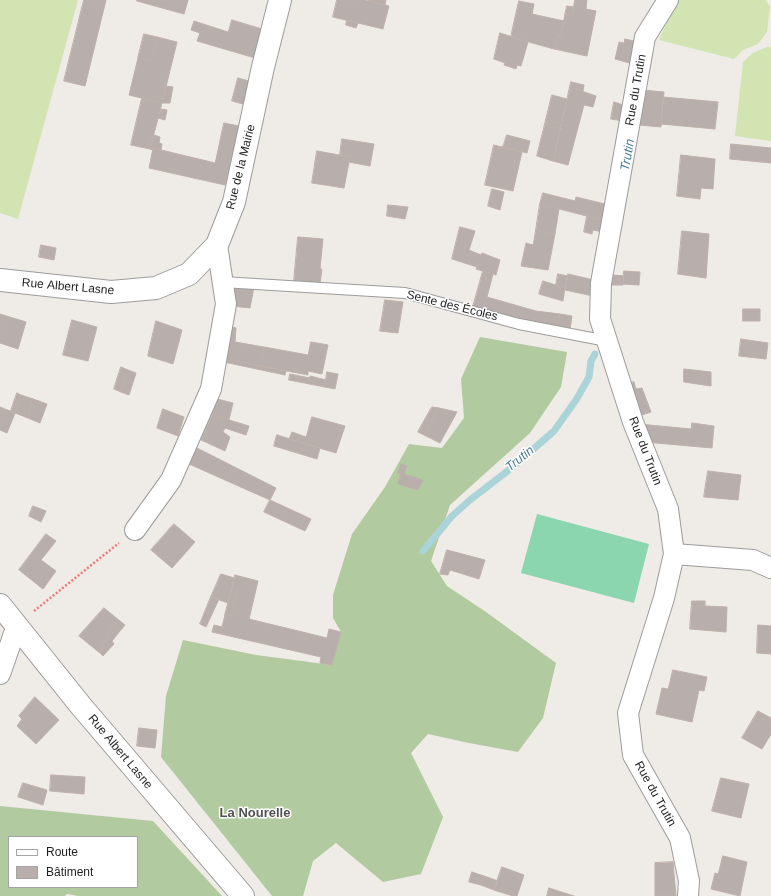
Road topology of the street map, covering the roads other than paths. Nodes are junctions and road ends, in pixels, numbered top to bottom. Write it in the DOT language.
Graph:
graph roads {
  1 [pos="280,0"];
  2 [pos="668,0"];
  3 [pos="217,245"];
  4 [pos="0,280"];
  5 [pos="222,282"];
  6 [pos="607,341"];
  7 [pos="135,530"];
  8 [pos="771,552"];
  9 [pos="674,554"];
  10 [pos="753,560"];
  11 [pos="771,568"];
  12 [pos="0,605"];
  13 [pos="17,626"];
  14 [pos="0,674"];
  15 [pos="243,896"];
  16 [pos="688,896"];
  1 -- 3 [label="street, Rue de la Mairie"];
  2 -- 6 [label="street, Rue du Trutin"];
  3 -- 4 [label="street, Rue Albert Lasne"];
  3 -- 5 [label="street, Rue de la Mairie"];
  5 -- 6 [label="lane, Sente des Écoles"];
  5 -- 7 [label="street, Rue de la Mairie"];
  6 -- 9 [label="street, Rue du Trutin"];
  8 -- 10 [label="street"];
  9 -- 10 [label="street"];
  9 -- 16 [label="street, Rue du Trutin"];
  10 -- 11 [label="street"];
  12 -- 13 [label="street, Rue Albert Lasne"];
  13 -- 14 [label="street"];
  13 -- 15 [label="street, Rue Albert Lasne"];
}
